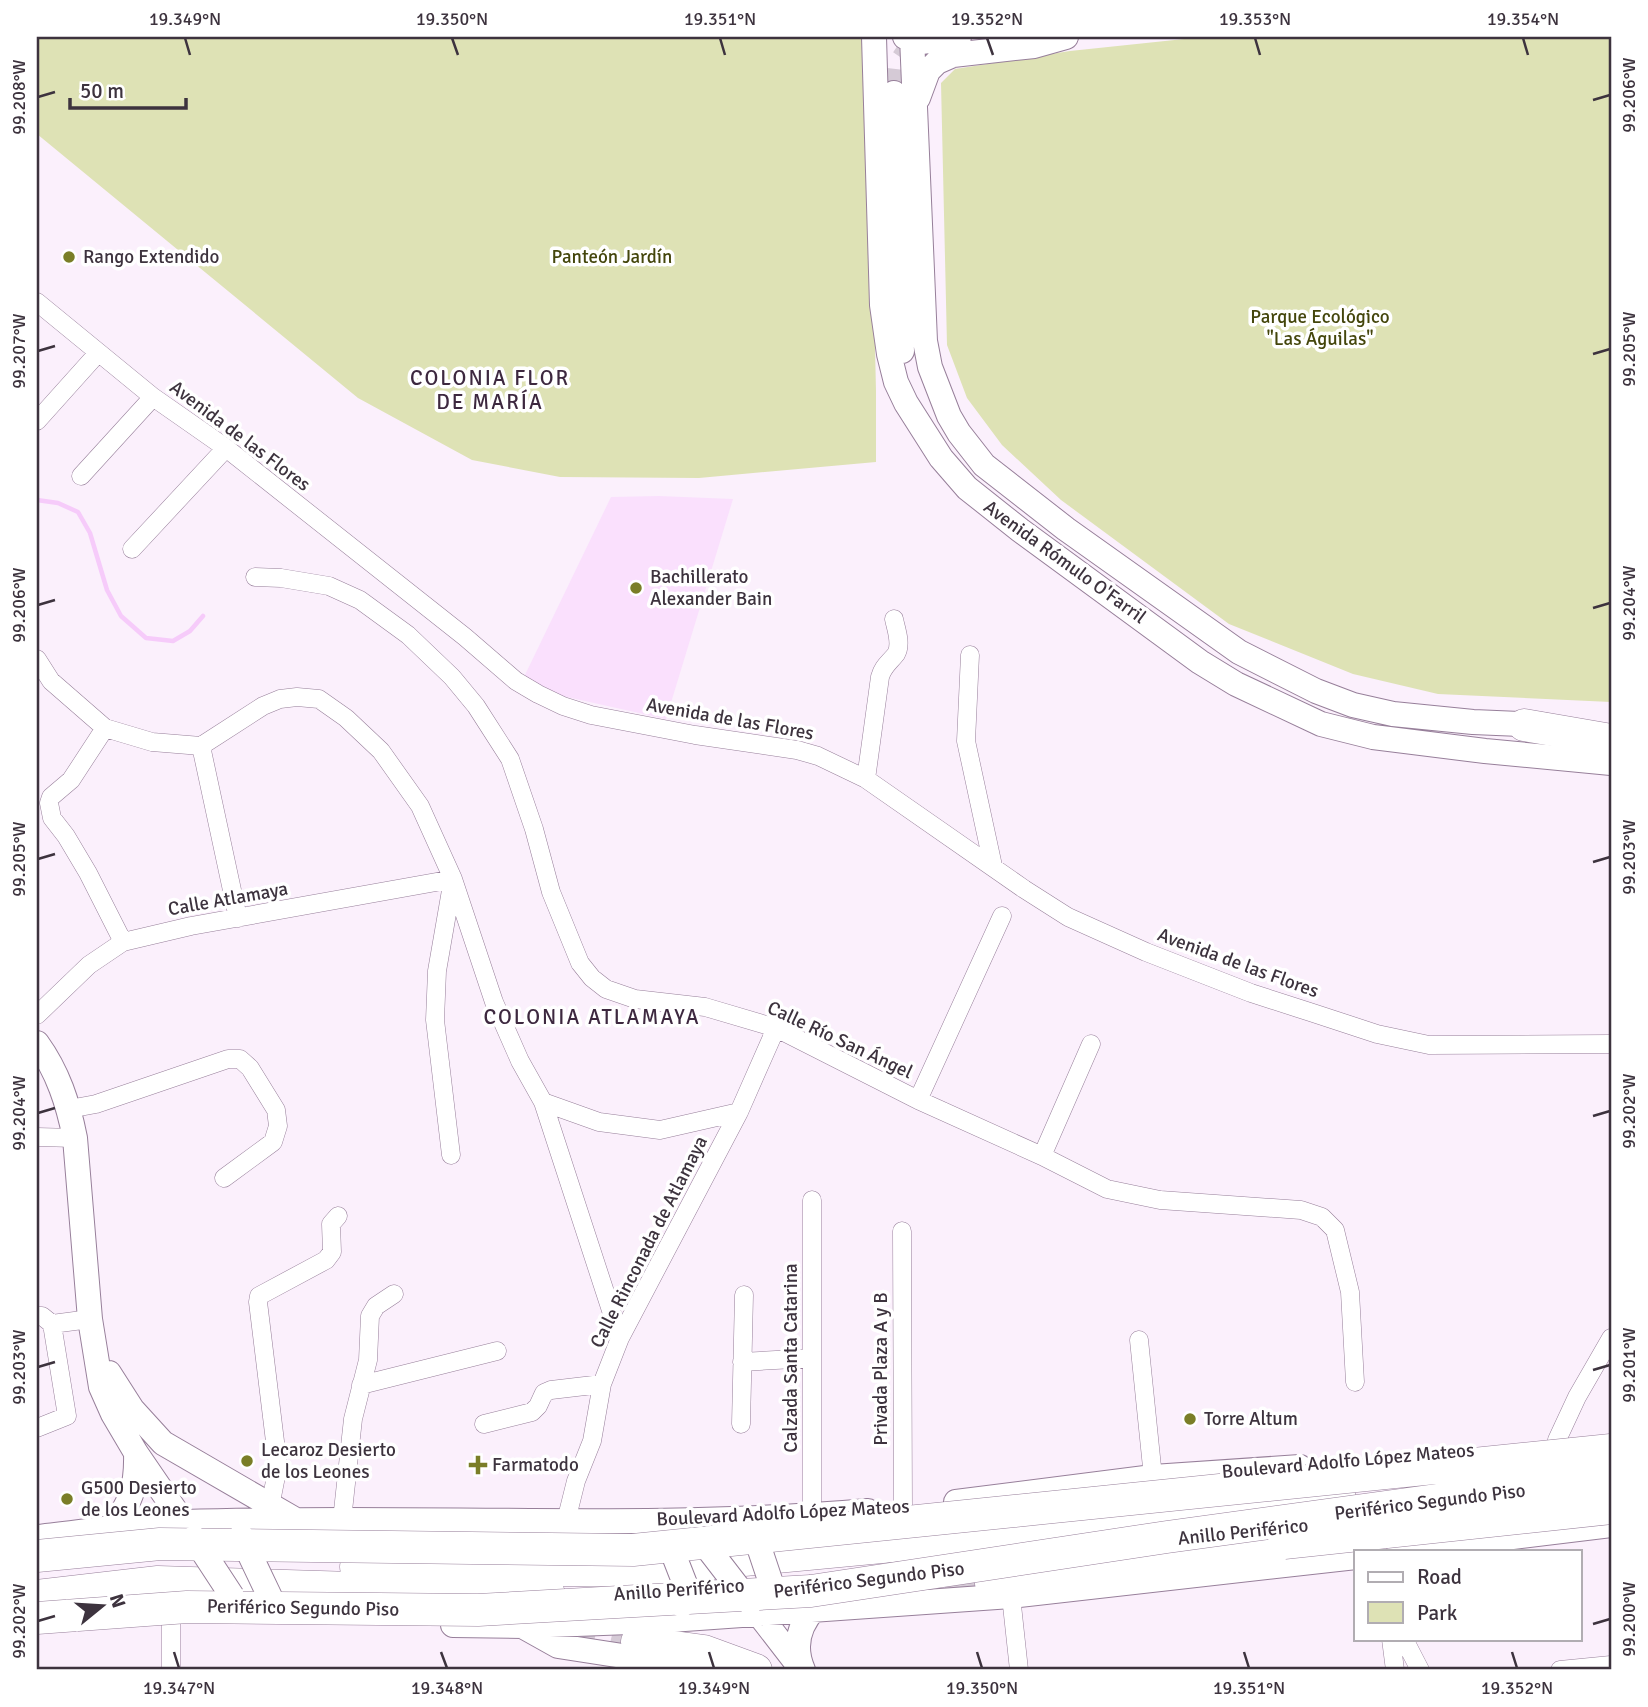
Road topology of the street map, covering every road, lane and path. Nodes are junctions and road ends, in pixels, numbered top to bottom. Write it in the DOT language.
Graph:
graph roads {
  1 [pos="874,37"];
  2 [pos="959,37"];
  3 [pos="1066,37"];
  4 [pos="910,38"];
  5 [pos="894,93"];
  6 [pos="916,106"];
  7 [pos="37,302"];
  8 [pos="98,353"];
  9 [pos="153,397"];
  10 [pos="918,419"];
  11 [pos="37,421"];
  12 [pos="226,447"];
  13 [pos="80,476"];
  14 [pos="132,550"];
  15 [pos="255,578"];
  16 [pos="894,620"];
  17 [pos="970,654"];
  18 [pos="37,659"];
  19 [pos="1611,724"];
  20 [pos="1524,725"];
  21 [pos="105,728"];
  22 [pos="1611,740"];
  23 [pos="201,746"];
  24 [pos="1611,763"];
  25 [pos="866,779"];
  26 [pos="993,866"];
  27 [pos="453,880"];
  28 [pos="1002,916"];
  29 [pos="238,918"];
  30 [pos="123,942"];
  31 [pos="37,1015"];
  32 [pos="776,1027"];
  33 [pos="37,1043"];
  34 [pos="1091,1044"];
  35 [pos="1611,1044"];
  36 [pos="918,1100"];
  37 [pos="543,1102"];
  38 [pos="69,1109"];
  39 [pos="739,1112"];
  40 [pos="37,1138"];
  41 [pos="75,1138"];
  42 [pos="451,1155"];
  43 [pos="1042,1156"];
  44 [pos="223,1178"];
  45 [pos="813,1200"];
  46 [pos="338,1216"];
  47 [pos="902,1231"];
  48 [pos="394,1294"];
  49 [pos="744,1295"];
  50 [pos="90,1319"];
  51 [pos="44,1320"];
  52 [pos="620,1338"];
  53 [pos="1611,1338"];
  54 [pos="1139,1340"];
  55 [pos="497,1351"];
  56 [pos="97,1353"];
  57 [pos="812,1358"];
  58 [pos="742,1362"];
  59 [pos="1355,1382"];
  60 [pos="602,1384"];
  61 [pos="362,1385"];
  62 [pos="484,1424"];
  63 [pos="741,1424"];
  64 [pos="37,1428"];
  65 [pos="1611,1434"];
  66 [pos="1557,1440"];
  67 [pos="1611,1450"];
  68 [pos="136,1453"];
  69 [pos="1611,1466"];
  70 [pos="1153,1478"];
  71 [pos="1611,1479"];
  72 [pos="1088,1486"];
  73 [pos="1611,1492"];
  74 [pos="1521,1502"];
  75 [pos="270,1507"];
  76 [pos="903,1508"];
  77 [pos="1611,1508"];
  78 [pos="813,1515"];
  79 [pos="1028,1516"];
  80 [pos="683,1518"];
  81 [pos="294,1520"];
  82 [pos="342,1520"];
  83 [pos="645,1520"];
  84 [pos="566,1521"];
  85 [pos="1611,1525"];
  86 [pos="111,1529"];
  87 [pos="238,1529"];
  88 [pos="755,1529"];
  89 [pos="188,1530"];
  90 [pos="37,1537"];
  91 [pos="1495,1539"];
  92 [pos="1407,1550"];
  93 [pos="37,1556"];
  94 [pos="1354,1557"];
  95 [pos="37,1575"];
  96 [pos="1001,1590"];
  97 [pos="37,1596"];
  98 [pos="769,1606"];
  99 [pos="815,1608"];
  100 [pos="37,1618"];
  101 [pos="171,1620"];
  102 [pos="247,1620"];
  103 [pos="280,1620"];
  104 [pos="523,1626"];
  105 [pos="37,1631"];
  106 [pos="646,1631"];
  107 [pos="1391,1640"];
  108 [pos="1405,1640"];
  109 [pos="1611,1665"];
  110 [pos="171,1670"];
  111 [pos="713,1670"];
  112 [pos="756,1670"];
  113 [pos="803,1670"];
  114 [pos="1019,1670"];
  115 [pos="1395,1670"];
  116 [pos="1420,1670"];
  117 [pos="1560,1670"];
  1 -- 10 [label="main road, Avenida Rómulo O'Farril"];
  2 -- 4 [label="main road"];
  3 -- 6 [label="main road"];
  4 -- 6 [label="main road, Avenida Rómulo O'Farril"];
  5 -- 10 [label="main road"];
  6 -- 20 [label="main road, Avenida Rómulo O'Farril"];
  7 -- 8 [label="street, Avenida de las Flores"];
  8 -- 9 [label="street, Avenida de las Flores"];
  8 -- 11 [label="street"];
  9 -- 12 [label="street, Avenida de las Flores"];
  9 -- 13 [label="street"];
  10 -- 24 [label="main road, Avenida Rómulo O'Farril"];
  12 -- 14 [label="street"];
  12 -- 25 [label="street, Avenida de las Flores"];
  15 -- 32 [label="street, Calle Río San Ángel"];
  16 -- 25 [label="street"];
  17 -- 26 [label="street"];
  18 -- 21 [label="street"];
  19 -- 20 [label="main road, Avenida Rómulo O'Farril"];
  20 -- 22 [label="highway"];
  21 -- 23 [label="street"];
  21 -- 30 [label="street"];
  23 -- 27 [label="street"];
  23 -- 29 [label="street"];
  25 -- 26 [label="street, Avenida de las Flores"];
  26 -- 35 [label="street, Avenida de las Flores"];
  27 -- 29 [label="street, Calle Atlamaya"];
  27 -- 37 [label="street"];
  27 -- 42 [label="street"];
  28 -- 36 [label="street"];
  29 -- 30 [label="street, Calle Atlamaya"];
  30 -- 31 [label="street, Calle Atlamaya"];
  32 -- 36 [label="street, Calle Río San Ángel"];
  32 -- 39 [label="street, Calle Rinconada de Atlamaya"];
  33 -- 38 [label="main road"];
  34 -- 43 [label="street"];
  36 -- 43 [label="street, Calle Río San Ángel"];
  37 -- 39 [label="street"];
  37 -- 52 [label="street"];
  38 -- 41 [label="main road"];
  38 -- 44 [label="street"];
  39 -- 52 [label="street, Calle Rinconada de Atlamaya"];
  40 -- 41 [label="street"];
  41 -- 50 [label="main road"];
  43 -- 59 [label="street, Calle Río San Ángel"];
  45 -- 57 [label="street, Calzada Santa Catarina"];
  46 -- 75 [label="street"];
  47 -- 76 [label="street, Privada Plaza A y B"];
  48 -- 61 [label="street"];
  49 -- 58 [label="street"];
  50 -- 51 [label="street"];
  50 -- 56 [label="main road"];
  51 -- 64 [label="street"];
  52 -- 60 [label="street, Calle Rinconada de Atlamaya"];
  53 -- 66 [label="street"];
  54 -- 70 [label="street"];
  55 -- 61 [label="street"];
  56 -- 68 [label="main road"];
  56 -- 75 [label="main road"];
  57 -- 58 [label="street"];
  57 -- 78 [label="street, Calzada Santa Catarina"];
  58 -- 63 [label="street"];
  60 -- 62 [label="street"];
  60 -- 84 [label="street, Calle Rinconada de Atlamaya"];
  61 -- 82 [label="street"];
  65 -- 66 [label="main road, Boulevard Adolfo López Mateos"];
  66 -- 70 [label="main road, Boulevard Adolfo López Mateos"];
  67 -- 93 [label="highway, Periférico Segundo Piso, bridge"];
  68 -- 86 [label="main road"];
  68 -- 89 [label="main road"];
  69 -- 95 [label="highway, Anillo Periférico"];
  70 -- 72 [label="main road, Boulevard Adolfo López Mateos"];
  71 -- 100 [label="highway, Periférico Segundo Piso, bridge"];
  72 -- 76 [label="main road, Boulevard Adolfo López Mateos"];
  72 -- 79 [label="highway"];
  73 -- 74 [label="highway, Anillo Periférico"];
  74 -- 91 [label="highway"];
  74 -- 97 [label="highway, Anillo Periférico"];
  75 -- 81 [label="main road"];
  76 -- 78 [label="main road, Boulevard Adolfo López Mateos"];
  77 -- 96 [label="highway, bridge"];
  78 -- 88 [label="main road, Boulevard Adolfo López Mateos"];
  80 -- 83 [label="main road, Boulevard Adolfo López Mateos"];
  80 -- 88 [label="main road, Boulevard Adolfo López Mateos"];
  80 -- 98 [label="main road, bridge"];
  81 -- 82 [label="main road, Boulevard Adolfo López Mateos"];
  81 -- 87 [label="main road, Boulevard Adolfo López Mateos"];
  82 -- 84 [label="main road, Boulevard Adolfo López Mateos"];
  83 -- 84 [label="main road, Boulevard Adolfo López Mateos"];
  83 -- 106 [label="main road, bridge"];
  85 -- 91 [label="main road"];
  86 -- 89 [label="main road, Boulevard Adolfo López Mateos"];
  86 -- 90 [label="main road, Boulevard Adolfo López Mateos"];
  87 -- 89 [label="main road, Boulevard Adolfo López Mateos"];
  87 -- 103 [label="main road, bridge"];
  88 -- 98 [label="main road, bridge"];
  89 -- 102 [label="main road, bridge"];
  91 -- 92 [label="main road"];
  94 -- 96 [label="main road"];
  96 -- 99 [label="main road"];
  96 -- 114 [label="street"];
  98 -- 99 [label="main road"];
  98 -- 106 [label="main road"];
  98 -- 113 [label="main road"];
  99 -- 113 [label="main road"];
  101 -- 102 [label="main road"];
  101 -- 105 [label="main road"];
  101 -- 110 [label="street"];
  102 -- 103 [label="main road"];
  103 -- 104 [label="main road"];
  104 -- 106 [label="main road"];
  104 -- 111 [label="main road"];
  106 -- 112 [label="highway"];
  107 -- 115 [label="street"];
  108 -- 116 [label="street"];
  109 -- 117 [label="street"];
}
